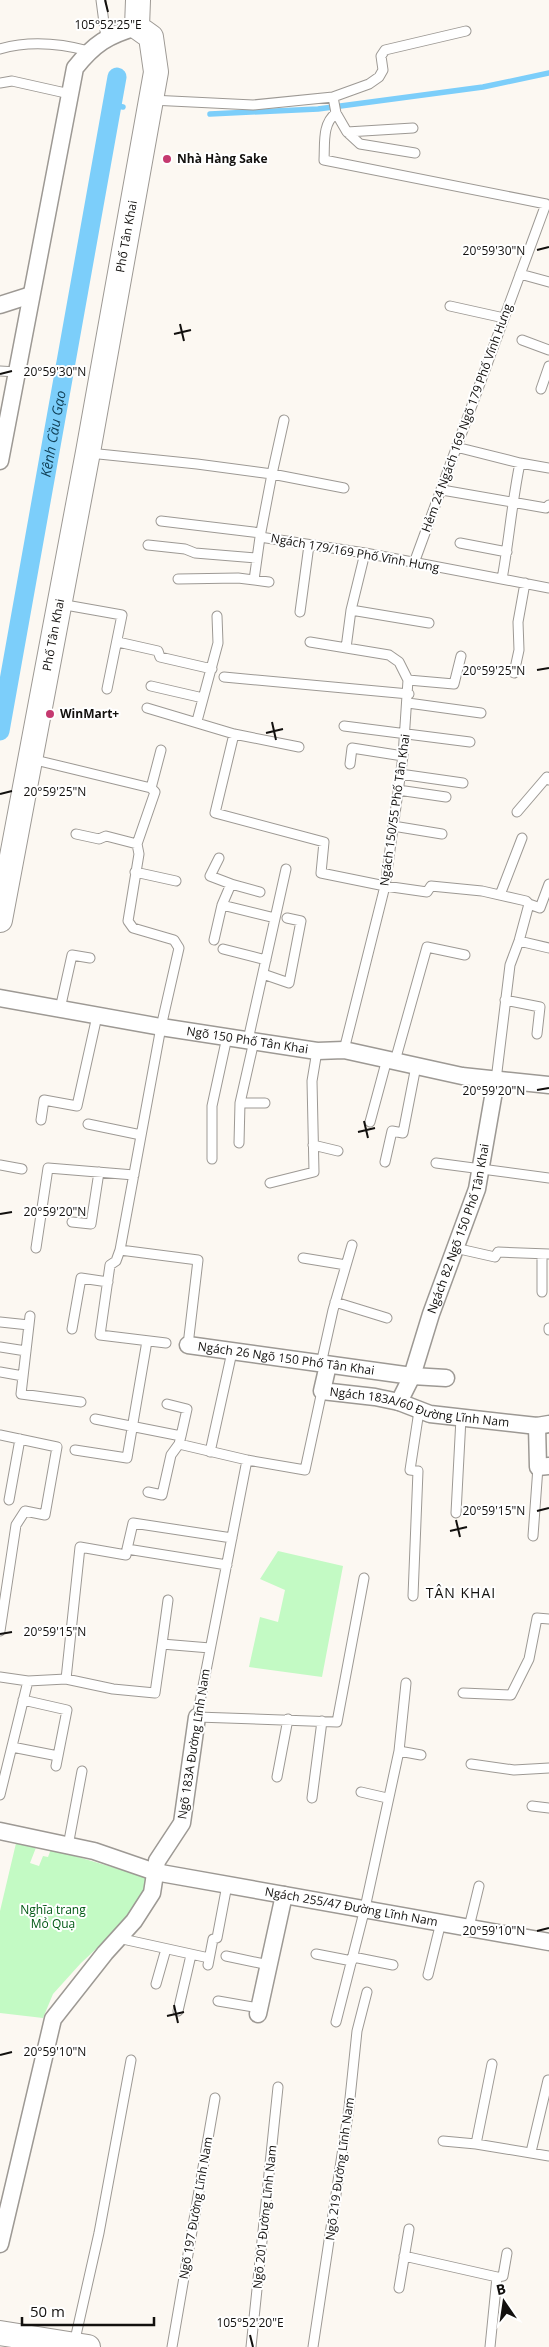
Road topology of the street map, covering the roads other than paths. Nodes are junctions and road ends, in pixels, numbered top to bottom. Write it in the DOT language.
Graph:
graph roads {
  1 [pos="101,0"];
  2 [pos="138,0"];
  3 [pos="136,27"];
  4 [pos="466,31"];
  5 [pos="106,38"];
  6 [pos="0,49"];
  7 [pos="89,51"];
  8 [pos="0,83"];
  9 [pos="70,94"];
  10 [pos="333,97"];
  11 [pos="151,100"];
  12 [pos="336,112"];
  13 [pos="413,128"];
  14 [pos="347,132"];
  15 [pos="415,152"];
  16 [pos="520,274"];
  17 [pos="548,280"];
  18 [pos="31,295"];
  19 [pos="0,305"];
  20 [pos="450,306"];
  21 [pos="504,318"];
  22 [pos="522,340"];
  23 [pos="549,350"];
  24 [pos="549,366"];
  25 [pos="0,371"];
  26 [pos="17,372"];
  27 [pos="541,389"];
  28 [pos="284,420"];
  29 [pos="3,423"];
  30 [pos="456,447"];
  31 [pos="88,452"];
  32 [pos="0,460"];
  33 [pos="520,463"];
  34 [pos="549,468"];
  35 [pos="272,474"];
  36 [pos="344,488"];
  37 [pos="442,490"];
  38 [pos="513,503"];
  39 [pos="549,506"];
  40 [pos="161,521"];
  41 [pos="260,535"];
  42 [pos="460,543"];
  43 [pos="148,545"];
  44 [pos="309,545"];
  45 [pos="507,552"];
  46 [pos="365,553"];
  47 [pos="257,558"];
  48 [pos="414,563"];
  49 [pos="178,579"];
  50 [pos="502,579"];
  51 [pos="254,580"];
  52 [pos="269,582"];
  53 [pos="525,584"];
  54 [pos="549,588"];
  55 [pos="60,604"];
  56 [pos="351,610"];
  57 [pos="300,612"];
  58 [pos="217,616"];
  59 [pos="429,623"];
  60 [pos="118,642"];
  61 [pos="310,642"];
  62 [pos="346,648"];
  63 [pos="461,656"];
  64 [pos="212,669"];
  65 [pos="514,673"];
  66 [pos="224,677"];
  67 [pos="408,680"];
  68 [pos="151,686"];
  69 [pos="107,689"];
  70 [pos="203,698"];
  71 [pos="408,699"];
  72 [pos="147,708"];
  73 [pos="481,713"];
  74 [pos="197,722"];
  75 [pos="344,726"];
  76 [pos="405,733"];
  77 [pos="234,734"];
  78 [pos="470,742"];
  79 [pos="299,747"];
  80 [pos="161,750"];
  81 [pos="402,756"];
  82 [pos="30,759"];
  83 [pos="350,764"];
  84 [pos="400,774"];
  85 [pos="549,780"];
  86 [pos="463,783"];
  87 [pos="151,788"];
  88 [pos="398,790"];
  89 [pos="446,797"];
  90 [pos="517,812"];
  91 [pos="393,826"];
  92 [pos="76,834"];
  93 [pos="442,834"];
  94 [pos="522,838"];
  95 [pos="136,844"];
  96 [pos="218,858"];
  97 [pos="286,869"];
  98 [pos="136,872"];
  99 [pos="176,881"];
  100 [pos="231,884"];
  101 [pos="549,884"];
  102 [pos="385,886"];
  103 [pos="260,892"];
  104 [pos="500,895"];
  105 [pos="529,904"];
  106 [pos="222,905"];
  107 [pos="275,918"];
  108 [pos="287,918"];
  109 [pos="0,920"];
  110 [pos="214,940"];
  111 [pos="519,941"];
  112 [pos="549,948"];
  113 [pos="223,949"];
  114 [pos="465,955"];
  115 [pos="90,958"];
  116 [pos="266,960"];
  117 [pos="262,974"];
  118 [pos="0,998"];
  119 [pos="505,1000"];
  120 [pos="60,1009"];
  121 [pos="97,1016"];
  122 [pos="161,1027"];
  123 [pos="537,1034"];
  124 [pos="227,1037"];
  125 [pos="251,1040"];
  126 [pos="344,1050"];
  127 [pos="317,1051"];
  128 [pos="391,1060"];
  129 [pos="416,1066"];
  130 [pos="496,1080"];
  131 [pos="549,1085"];
  132 [pos="240,1103"];
  133 [pos="265,1103"];
  134 [pos="41,1120"];
  135 [pos="370,1122"];
  136 [pos="88,1124"];
  137 [pos="141,1135"];
  138 [pos="239,1143"];
  139 [pos="313,1145"];
  140 [pos="338,1150"];
  141 [pos="212,1159"];
  142 [pos="385,1162"];
  143 [pos="436,1163"];
  144 [pos="0,1165"];
  145 [pos="481,1167"];
  146 [pos="22,1169"];
  147 [pos="99,1172"];
  148 [pos="134,1175"];
  149 [pos="549,1178"];
  150 [pos="270,1183"];
  151 [pos="72,1222"];
  152 [pos="352,1245"];
  153 [pos="36,1248"];
  154 [pos="455,1248"];
  155 [pos="120,1250"];
  156 [pos="546,1254"];
  157 [pos="304,1258"];
  158 [pos="346,1264"];
  159 [pos="108,1282"];
  160 [pos="542,1292"];
  161 [pos="335,1302"];
  162 [pos="388,1318"];
  163 [pos="0,1322"];
  164 [pos="72,1329"];
  165 [pos="147,1341"];
  166 [pos="166,1343"];
  167 [pos="188,1346"];
  168 [pos="0,1347"];
  169 [pos="26,1351"];
  170 [pos="232,1352"];
  171 [pos="324,1364"];
  172 [pos="0,1372"];
  173 [pos="23,1376"];
  174 [pos="412,1376"];
  175 [pos="446,1378"];
  176 [pos="322,1391"];
  177 [pos="81,1402"];
  178 [pos="399,1402"];
  179 [pos="167,1404"];
  180 [pos="419,1411"];
  181 [pos="461,1418"];
  182 [pos="95,1419"];
  183 [pos="543,1425"];
  184 [pos="132,1427"];
  185 [pos="0,1435"];
  186 [pos="20,1439"];
  187 [pos="180,1440"];
  188 [pos="75,1450"];
  189 [pos="210,1452"];
  190 [pos="247,1460"];
  191 [pos="544,1466"];
  192 [pos="148,1492"];
  193 [pos="10,1500"];
  194 [pos="456,1513"];
  195 [pos="533,1536"];
  196 [pos="232,1538"];
  197 [pos="127,1548"];
  198 [pos="227,1564"];
  199 [pos="364,1578"];
  200 [pos="413,1596"];
  201 [pos="168,1600"];
  202 [pos="549,1619"];
  203 [pos="0,1631"];
  204 [pos="162,1644"];
  205 [pos="210,1648"];
  206 [pos="0,1677"];
  207 [pos="66,1678"];
  208 [pos="28,1681"];
  209 [pos="406,1683"];
  210 [pos="462,1694"];
  211 [pos="23,1700"];
  212 [pos="198,1717"];
  213 [pos="288,1719"];
  214 [pos="322,1721"];
  215 [pos="12,1747"];
  216 [pos="399,1752"];
  217 [pos="421,1755"];
  218 [pos="58,1756"];
  219 [pos="471,1764"];
  220 [pos="56,1766"];
  221 [pos="549,1768"];
  222 [pos="82,1771"];
  223 [pos="277,1777"];
  224 [pos="361,1792"];
  225 [pos="0,1795"];
  226 [pos="312,1798"];
  227 [pos="387,1798"];
  228 [pos="532,1806"];
  229 [pos="549,1808"];
  230 [pos="0,1831"];
  231 [pos="68,1846"];
  232 [pos="154,1872"];
  233 [pos="227,1884"];
  234 [pos="479,1886"];
  235 [pos="284,1895"];
  236 [pos="365,1908"];
  237 [pos="441,1922"];
  238 [pos="469,1928"];
  239 [pos="118,1938"];
  240 [pos="549,1942"];
  241 [pos="166,1949"];
  242 [pos="316,1954"];
  243 [pos="191,1955"];
  244 [pos="226,1956"];
  245 [pos="352,1959"];
  246 [pos="269,1965"];
  247 [pos="394,1965"];
  248 [pos="428,1975"];
  249 [pos="156,1984"];
  250 [pos="367,1992"];
  251 [pos="218,2001"];
  252 [pos="178,2011"];
  253 [pos="258,2011"];
  254 [pos="336,2022"];
  255 [pos="131,2060"];
  256 [pos="492,2064"];
  257 [pos="548,2080"];
  258 [pos="278,2087"];
  259 [pos="214,2098"];
  260 [pos="443,2142"];
  261 [pos="476,2144"];
  262 [pos="531,2152"];
  263 [pos="549,2156"];
  264 [pos="2,2227"];
  265 [pos="409,2229"];
  266 [pos="0,2244"];
  267 [pos="507,2253"];
  268 [pos="404,2256"];
  269 [pos="497,2277"];
  270 [pos="400,2288"];
  271 [pos="0,2333"];
  272 [pos="81,2346"];
  273 [pos="172,2347"];
  274 [pos="251,2347"];
  275 [pos="313,2347"];
  276 [pos="490,2347"];
  1 -- 5 [label="lane"];
  2 -- 3 [label="street"];
  3 -- 5 [label="street"];
  3 -- 11 [label="street, Phố Tân Khai"];
  4 -- 10 [label="lane"];
  5 -- 7 [label="street"];
  6 -- 7 [label="lane"];
  7 -- 9 [label="street"];
  8 -- 9 [label="lane"];
  9 -- 18 [label="street"];
  10 -- 11 [label="lane"];
  10 -- 12 [label="lane"];
  11 -- 31 [label="street, Phố Tân Khai"];
  12 -- 14 [label="lane"];
  12 -- 16 [label="lane, Hẻm 24 Ngách 169 Ngõ 179 Phố Vĩnh Hưng"];
  13 -- 14 [label="lane"];
  14 -- 15 [label="lane"];
  16 -- 17 [label="lane"];
  16 -- 21 [label="lane, Hẻm 24 Ngách 169 Ngõ 179 Phố Vĩnh Hưng"];
  18 -- 19 [label="street"];
  18 -- 26 [label="street"];
  20 -- 21 [label="lane"];
  21 -- 30 [label="lane, Hẻm 24 Ngách 169 Ngõ 179 Phố Vĩnh Hưng"];
  22 -- 23 [label="lane"];
  24 -- 27 [label="lane"];
  25 -- 26 [label="lane"];
  26 -- 29 [label="street"];
  28 -- 35 [label="lane, Ngách 179/169 Phố Vĩnh Hưng"];
  29 -- 32 [label="street"];
  30 -- 33 [label="lane"];
  30 -- 37 [label="lane, Hẻm 24 Ngách 169 Ngõ 179 Phố Vĩnh Hưng"];
  31 -- 35 [label="lane"];
  31 -- 55 [label="street, Phố Tân Khai"];
  33 -- 34 [label="lane"];
  33 -- 38 [label="lane"];
  35 -- 36 [label="lane"];
  35 -- 41 [label="lane, Ngách 179/169 Phố Vĩnh Hưng"];
  37 -- 38 [label="lane"];
  37 -- 48 [label="lane, Hẻm 24 Ngách 169 Ngõ 179 Phố Vĩnh Hưng"];
  38 -- 39 [label="lane"];
  38 -- 45 [label="lane"];
  40 -- 41 [label="lane"];
  41 -- 44 [label="lane, Ngách 179/169 Phố Vĩnh Hưng"];
  41 -- 47 [label="lane"];
  42 -- 45 [label="lane"];
  43 -- 47 [label="lane"];
  44 -- 46 [label="lane, Ngách 179/169 Phố Vĩnh Hưng"];
  44 -- 57 [label="lane"];
  45 -- 50 [label="lane"];
  46 -- 48 [label="lane, Ngách 179/169 Phố Vĩnh Hưng"];
  46 -- 56 [label="lane"];
  47 -- 51 [label="lane"];
  48 -- 50 [label="lane, Ngách 179/169 Phố Vĩnh Hưng"];
  49 -- 51 [label="lane"];
  50 -- 53 [label="lane, Ngách 179/169 Phố Vĩnh Hưng"];
  51 -- 52 [label="lane"];
  53 -- 54 [label="lane, Ngách 179/169 Phố Vĩnh Hưng"];
  53 -- 65 [label="lane"];
  55 -- 60 [label="lane"];
  55 -- 82 [label="street, Phố Tân Khai"];
  56 -- 59 [label="lane"];
  56 -- 62 [label="lane"];
  58 -- 64 [label="lane"];
  60 -- 64 [label="lane"];
  60 -- 69 [label="lane"];
  61 -- 62 [label="lane, Ngách 150/55 Phố Tân Khai"];
  62 -- 67 [label="lane, Ngách 150/55 Phố Tân Khai"];
  63 -- 67 [label="lane"];
  64 -- 70 [label="lane"];
  66 -- 71 [label="lane"];
  67 -- 71 [label="lane, Ngách 150/55 Phố Tân Khai"];
  68 -- 70 [label="lane"];
  70 -- 74 [label="lane"];
  71 -- 73 [label="lane"];
  71 -- 76 [label="lane, Ngách 150/55 Phố Tân Khai"];
  72 -- 74 [label="lane"];
  74 -- 77 [label="lane"];
  75 -- 76 [label="lane"];
  76 -- 78 [label="lane"];
  76 -- 81 [label="lane, Ngách 150/55 Phố Tân Khai"];
  77 -- 79 [label="lane"];
  77 -- 102 [label="lane"];
  80 -- 87 [label="lane"];
  81 -- 83 [label="lane"];
  81 -- 84 [label="lane, Ngách 150/55 Phố Tân Khai"];
  82 -- 87 [label="lane"];
  82 -- 109 [label="street, Phố Tân Khai"];
  84 -- 86 [label="lane"];
  84 -- 88 [label="lane, Ngách 150/55 Phố Tân Khai"];
  85 -- 90 [label="lane"];
  87 -- 95 [label="lane"];
  88 -- 89 [label="lane"];
  88 -- 91 [label="lane, Ngách 150/55 Phố Tân Khai"];
  91 -- 93 [label="lane"];
  91 -- 102 [label="lane, Ngách 150/55 Phố Tân Khai"];
  92 -- 95 [label="lane"];
  94 -- 104 [label="lane"];
  95 -- 98 [label="lane"];
  96 -- 100 [label="lane"];
  97 -- 107 [label="lane"];
  98 -- 99 [label="lane"];
  98 -- 122 [label="lane"];
  100 -- 103 [label="lane"];
  100 -- 106 [label="lane"];
  101 -- 105 [label="lane"];
  102 -- 104 [label="lane"];
  102 -- 126 [label="lane, Ngách 150/55 Phố Tân Khai"];
  104 -- 105 [label="lane"];
  105 -- 111 [label="lane"];
  106 -- 107 [label="lane"];
  106 -- 110 [label="lane"];
  107 -- 116 [label="lane"];
  108 -- 117 [label="lane"];
  111 -- 112 [label="lane"];
  111 -- 119 [label="lane"];
  113 -- 116 [label="lane"];
  114 -- 128 [label="lane"];
  115 -- 120 [label="lane"];
  116 -- 117 [label="lane"];
  117 -- 125 [label="lane"];
  118 -- 120 [label="street, Ngõ 150 Phố Tân Khai"];
  119 -- 123 [label="lane"];
  119 -- 130 [label="lane"];
  120 -- 121 [label="street, Ngõ 150 Phố Tân Khai"];
  121 -- 122 [label="street, Ngõ 150 Phố Tân Khai"];
  121 -- 134 [label="lane"];
  122 -- 124 [label="street, Ngõ 150 Phố Tân Khai"];
  122 -- 137 [label="lane"];
  124 -- 125 [label="street, Ngõ 150 Phố Tân Khai"];
  124 -- 141 [label="lane"];
  125 -- 127 [label="street, Ngõ 150 Phố Tân Khai"];
  125 -- 132 [label="lane"];
  126 -- 127 [label="street, Ngõ 150 Phố Tân Khai"];
  126 -- 128 [label="street, Ngõ 150 Phố Tân Khai"];
  127 -- 139 [label="lane"];
  128 -- 129 [label="street, Ngõ 150 Phố Tân Khai"];
  128 -- 135 [label="lane"];
  129 -- 130 [label="street, Ngõ 150 Phố Tân Khai"];
  129 -- 142 [label="lane"];
  130 -- 131 [label="street, Ngõ 150 Phố Tân Khai"];
  130 -- 145 [label="street, Ngách 82 Ngõ 150 Phố Tân Khai"];
  132 -- 133 [label="lane"];
  132 -- 138 [label="lane"];
  136 -- 137 [label="lane"];
  137 -- 148 [label="lane"];
  139 -- 140 [label="lane"];
  139 -- 150 [label="lane"];
  143 -- 145 [label="lane"];
  144 -- 146 [label="lane"];
  145 -- 149 [label="lane"];
  145 -- 154 [label="street, Ngách 82 Ngõ 150 Phố Tân Khai"];
  147 -- 148 [label="lane"];
  147 -- 151 [label="lane"];
  147 -- 153 [label="lane"];
  148 -- 155 [label="lane"];
  152 -- 158 [label="lane"];
  154 -- 156 [label="lane"];
  154 -- 174 [label="street, Ngách 82 Ngõ 150 Phố Tân Khai"];
  155 -- 159 [label="lane"];
  155 -- 167 [label="lane, Ngách 26 Ngõ 150 Phố Tân Khai"];
  156 -- 160 [label="lane"];
  157 -- 158 [label="lane"];
  158 -- 161 [label="lane"];
  159 -- 164 [label="lane"];
  159 -- 165 [label="lane"];
  161 -- 162 [label="lane"];
  161 -- 171 [label="lane"];
  163 -- 169 [label="lane"];
  165 -- 166 [label="lane"];
  165 -- 184 [label="lane"];
  167 -- 170 [label="street, Ngách 26 Ngõ 150 Phố Tân Khai"];
  168 -- 169 [label="lane"];
  169 -- 173 [label="lane"];
  170 -- 171 [label="street, Ngách 26 Ngõ 150 Phố Tân Khai"];
  170 -- 189 [label="lane"];
  171 -- 174 [label="street, Ngách 26 Ngõ 150 Phố Tân Khai"];
  171 -- 176 [label="street"];
  172 -- 173 [label="lane"];
  173 -- 177 [label="lane"];
  174 -- 175 [label="street, Ngách 26 Ngõ 150 Phố Tân Khai"];
  174 -- 178 [label="street, Ngách 82 Ngõ 150 Phố Tân Khai"];
  176 -- 178 [label="street, Ngách 183A/60 Đường Lĩnh Nam"];
  176 -- 190 [label="lane, Ngách 183A/60 Đường Lĩnh Nam"];
  178 -- 180 [label="street, Ngách 183A/60 Đường Lĩnh Nam"];
  179 -- 187 [label="lane"];
  180 -- 181 [label="street, Ngách 183A/60 Đường Lĩnh Nam"];
  180 -- 200 [label="lane"];
  181 -- 183 [label="street, Ngách 183A/60 Đường Lĩnh Nam"];
  181 -- 194 [label="lane"];
  182 -- 184 [label="lane"];
  183 -- 191 [label="street"];
  184 -- 187 [label="lane"];
  184 -- 188 [label="lane"];
  185 -- 186 [label="lane"];
  186 -- 193 [label="lane"];
  186 -- 203 [label="lane"];
  187 -- 189 [label="lane"];
  187 -- 192 [label="lane"];
  189 -- 190 [label="lane"];
  190 -- 196 [label="lane, Ngõ 183A Đường Lĩnh Nam"];
  191 -- 195 [label="lane"];
  196 -- 197 [label="lane"];
  196 -- 198 [label="lane, Ngõ 183A Đường Lĩnh Nam"];
  197 -- 198 [label="lane"];
  197 -- 207 [label="lane"];
  198 -- 205 [label="lane, Ngõ 183A Đường Lĩnh Nam"];
  199 -- 214 [label="lane"];
  201 -- 204 [label="lane"];
  202 -- 210 [label="lane"];
  204 -- 205 [label="lane"];
  204 -- 207 [label="lane"];
  205 -- 212 [label="lane, Ngõ 183A Đường Lĩnh Nam"];
  206 -- 208 [label="lane"];
  207 -- 208 [label="lane"];
  208 -- 211 [label="lane"];
  209 -- 216 [label="lane"];
  211 -- 215 [label="lane"];
  211 -- 218 [label="lane"];
  212 -- 213 [label="lane"];
  212 -- 232 [label="street, Ngõ 183A Đường Lĩnh Nam"];
  213 -- 214 [label="lane"];
  213 -- 223 [label="lane"];
  214 -- 226 [label="lane"];
  215 -- 218 [label="lane"];
  215 -- 225 [label="lane"];
  216 -- 217 [label="lane"];
  216 -- 227 [label="lane"];
  218 -- 220 [label="lane"];
  219 -- 221 [label="lane"];
  222 -- 231 [label="lane"];
  224 -- 227 [label="lane"];
  227 -- 236 [label="lane"];
  228 -- 229 [label="lane"];
  230 -- 231 [label="street, Ngách 255/47 Đường Lĩnh Nam"];
  231 -- 232 [label="street, Ngách 255/47 Đường Lĩnh Nam"];
  232 -- 233 [label="street, Ngách 255/47 Đường Lĩnh Nam"];
  232 -- 239 [label="street, Ngõ 183A Đường Lĩnh Nam"];
  233 -- 235 [label="street, Ngách 255/47 Đường Lĩnh Nam"];
  233 -- 243 [label="lane"];
  234 -- 238 [label="lane"];
  235 -- 236 [label="street, Ngách 255/47 Đường Lĩnh Nam"];
  235 -- 246 [label="street"];
  236 -- 237 [label="street, Ngách 255/47 Đường Lĩnh Nam"];
  236 -- 245 [label="lane"];
  237 -- 238 [label="street, Ngách 255/47 Đường Lĩnh Nam"];
  237 -- 248 [label="lane"];
  238 -- 240 [label="street, Ngách 255/47 Đường Lĩnh Nam"];
  239 -- 241 [label="lane"];
  239 -- 264 [label="street, Ngõ 183A Đường Lĩnh Nam"];
  241 -- 243 [label="lane"];
  241 -- 249 [label="lane"];
  242 -- 245 [label="lane"];
  243 -- 252 [label="lane"];
  244 -- 246 [label="lane"];
  245 -- 247 [label="lane"];
  245 -- 254 [label="lane"];
  246 -- 253 [label="street"];
  250 -- 275 [label="lane, Ngõ 219 Đường Lĩnh Nam"];
  251 -- 253 [label="lane"];
  255 -- 272 [label="lane"];
  256 -- 261 [label="lane"];
  257 -- 262 [label="lane"];
  258 -- 274 [label="lane, Ngõ 201 Đường Lĩnh Nam"];
  259 -- 273 [label="lane, Ngõ 197 Đường Lĩnh Nam"];
  260 -- 261 [label="lane"];
  261 -- 262 [label="lane"];
  262 -- 263 [label="lane"];
  264 -- 266 [label="street, Ngõ 183A Đường Lĩnh Nam"];
  265 -- 268 [label="lane"];
  267 -- 269 [label="lane"];
  268 -- 269 [label="lane"];
  268 -- 270 [label="lane"];
  269 -- 276 [label="lane"];
  271 -- 272 [label="street"];
}
